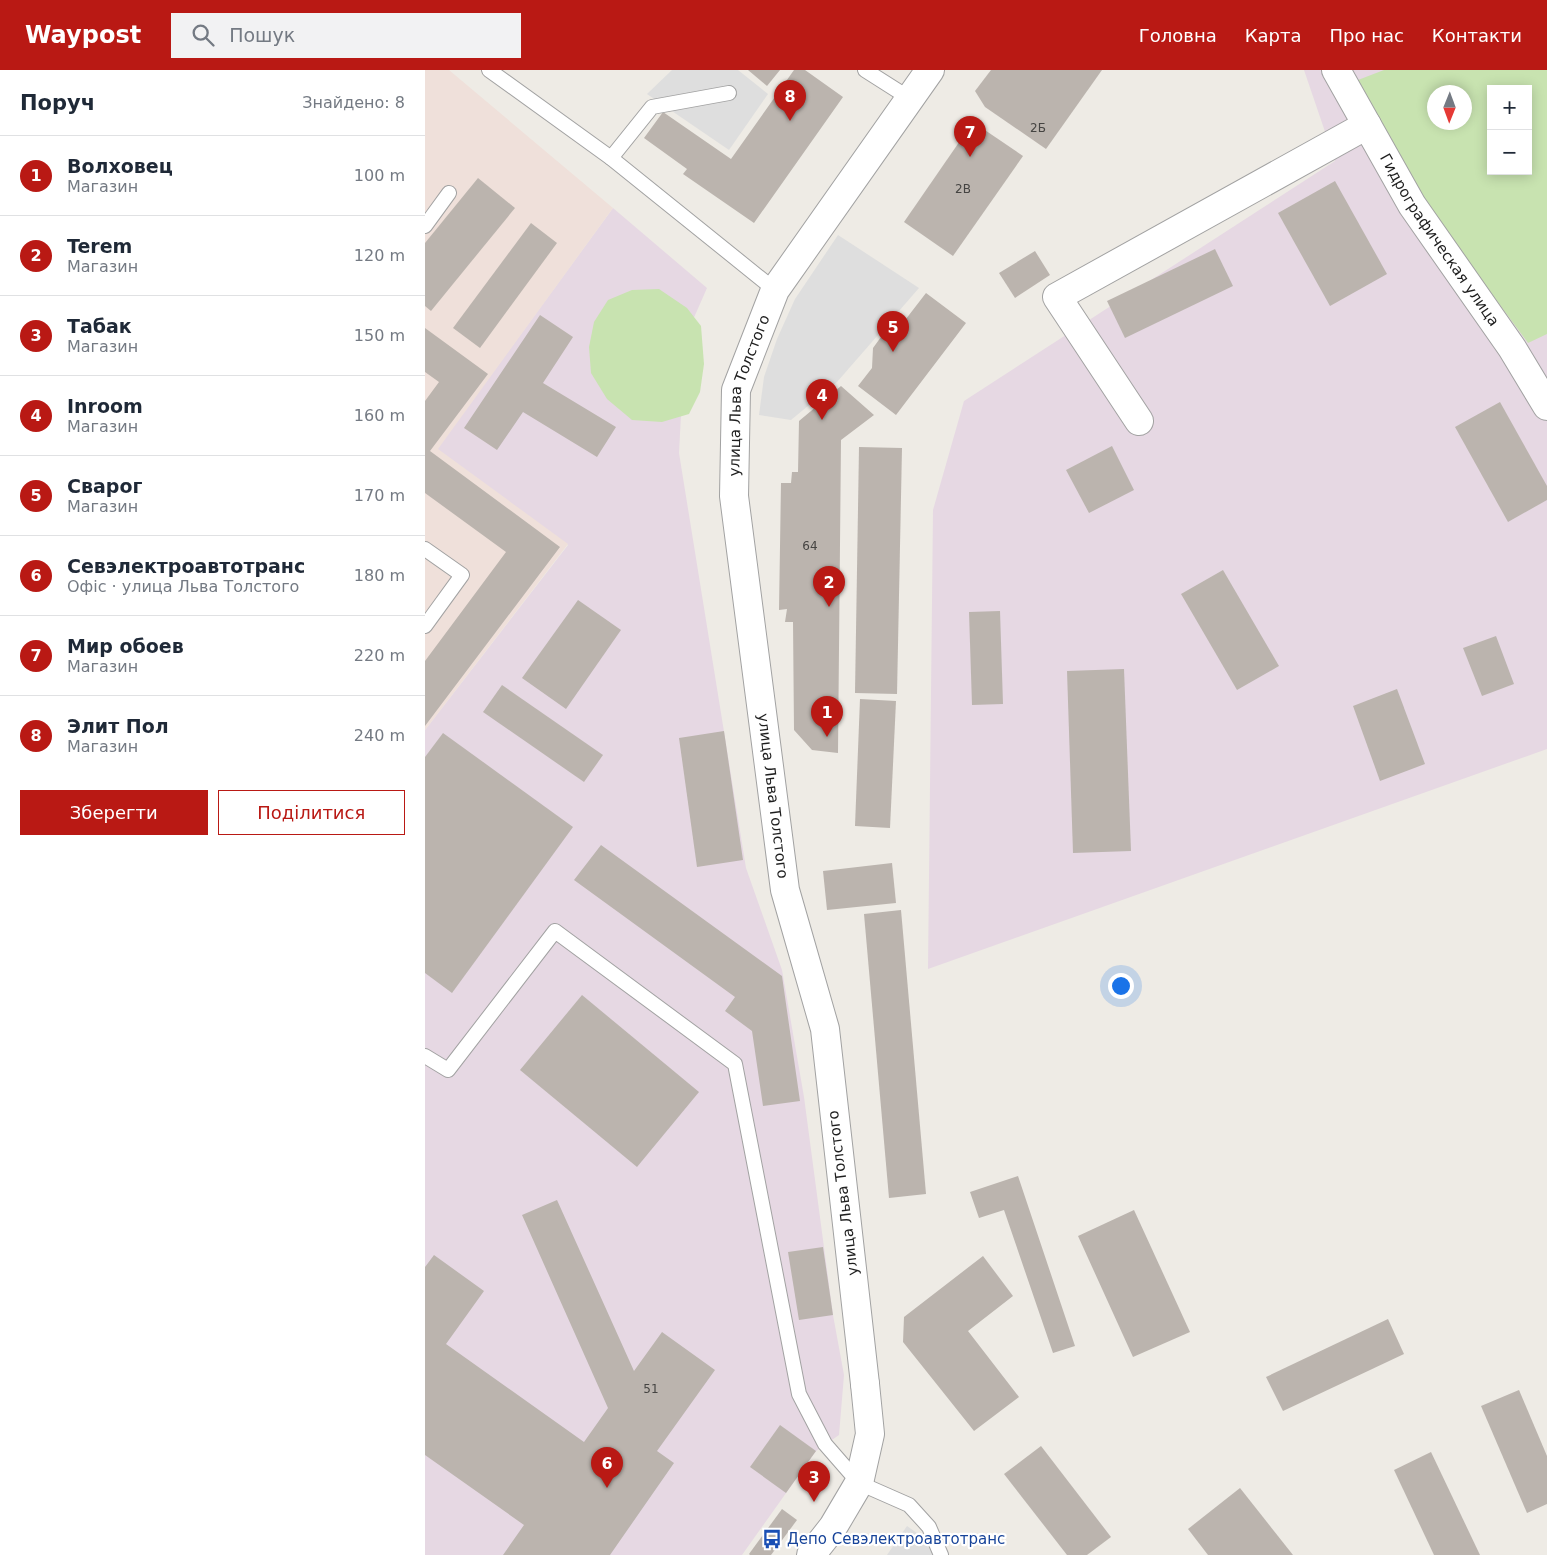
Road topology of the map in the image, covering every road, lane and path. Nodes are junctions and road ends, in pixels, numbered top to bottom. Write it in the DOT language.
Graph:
graph roads {
  1 [pos="489,70"];
  2 [pos="865,70"];
  3 [pos="929,70"];
  4 [pos="1336,70"];
  5 [pos="729,94"];
  6 [pos="909,98"];
  7 [pos="1367,125"];
  8 [pos="611,158"];
  9 [pos="449,193"];
  10 [pos="425,226"];
  11 [pos="775,290"];
  12 [pos="1547,406"];
  13 [pos="1139,421"];
  14 [pos="425,549"];
  15 [pos="425,626"];
  16 [pos="425,1056"];
  17 [pos="859,1483"];
  18 [pos="811,1555"];
  19 [pos="941,1555"];
  1 -- 8 [label="lane"];
  2 -- 6 [label="lane"];
  3 -- 6 [label="street, улица Льва Толстого"];
  4 -- 7 [label="street, Гидрографическая улица"];
  5 -- 8 [label="lane"];
  6 -- 11 [label="street, улица Льва Толстого"];
  7 -- 12 [label="street, Гидрографическая улица"];
  7 -- 13 [label="street"];
  8 -- 11 [label="lane"];
  9 -- 10 [label="lane"];
  11 -- 17 [label="street, улица Льва Толстого"];
  14 -- 15 [label="lane"];
  16 -- 17 [label="lane"];
  17 -- 18 [label="street, улица Льва Толстого"];
  17 -- 19 [label="lane"];
}
